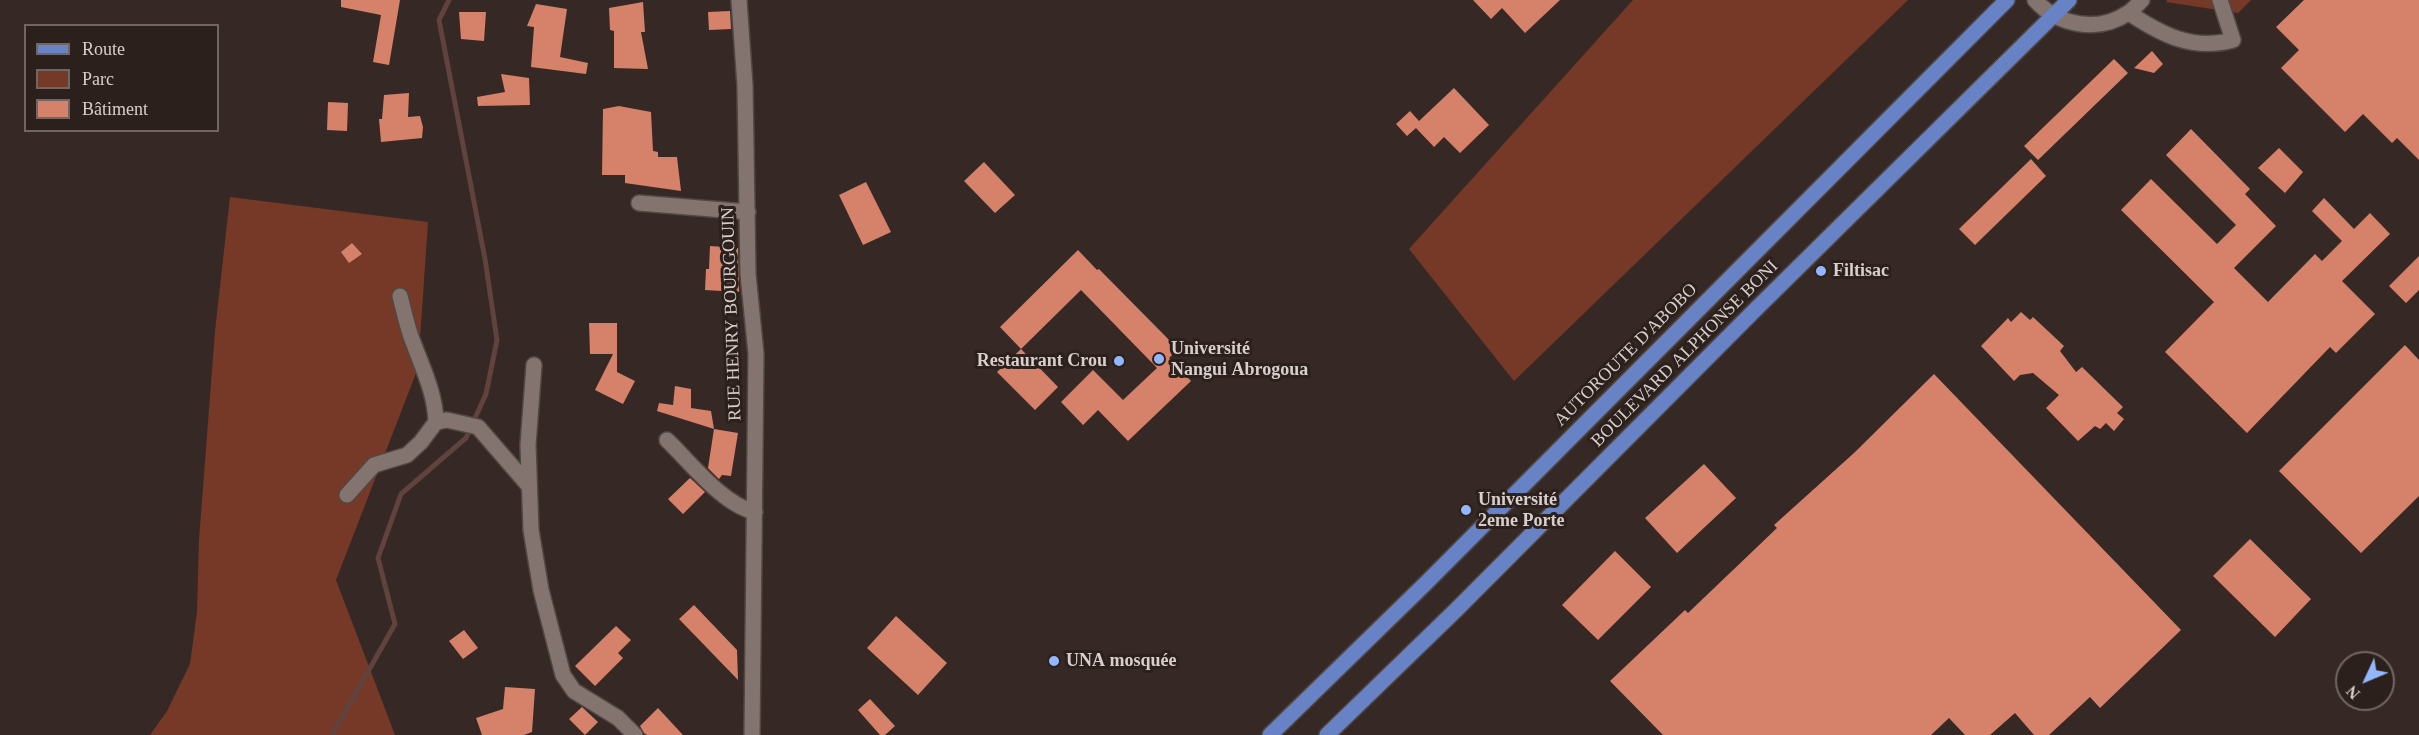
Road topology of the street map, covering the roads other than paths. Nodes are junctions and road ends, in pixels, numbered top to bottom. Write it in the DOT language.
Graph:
graph roads {
  1 [pos="738,0"];
  2 [pos="2007,0"];
  3 [pos="2035,0"];
  4 [pos="2069,0"];
  5 [pos="2142,0"];
  6 [pos="2220,0"];
  7 [pos="2129,13"];
  8 [pos="2054,16"];
  9 [pos="639,203"];
  10 [pos="748,212"];
  11 [pos="400,297"];
  12 [pos="534,365"];
  13 [pos="441,421"];
  14 [pos="667,440"];
  15 [pos="529,486"];
  16 [pos="347,495"];
  17 [pos="755,512"];
  18 [pos="635,735"];
  19 [pos="752,735"];
  20 [pos="1270,735"];
  21 [pos="1327,735"];
  1 -- 10 [label="street, RUE HENRY BOURGOUIN"];
  2 -- 20 [label="main road, AUTOROUTE D'ABOBO"];
  3 -- 8 [label="street"];
  4 -- 8 [label="main road, BOULEVARD ALPHONSE BONI"];
  5 -- 7 [label="street"];
  6 -- 7 [label="street"];
  7 -- 8 [label="street"];
  8 -- 21 [label="main road, BOULEVARD ALPHONSE BONI"];
  9 -- 10 [label="street"];
  10 -- 17 [label="street, RUE HENRY BOURGOUIN"];
  11 -- 13 [label="street"];
  12 -- 15 [label="street"];
  13 -- 15 [label="street"];
  13 -- 16 [label="street"];
  14 -- 17 [label="street"];
  15 -- 18 [label="street"];
  17 -- 19 [label="street, RUE HENRY BOURGOUIN"];
}
